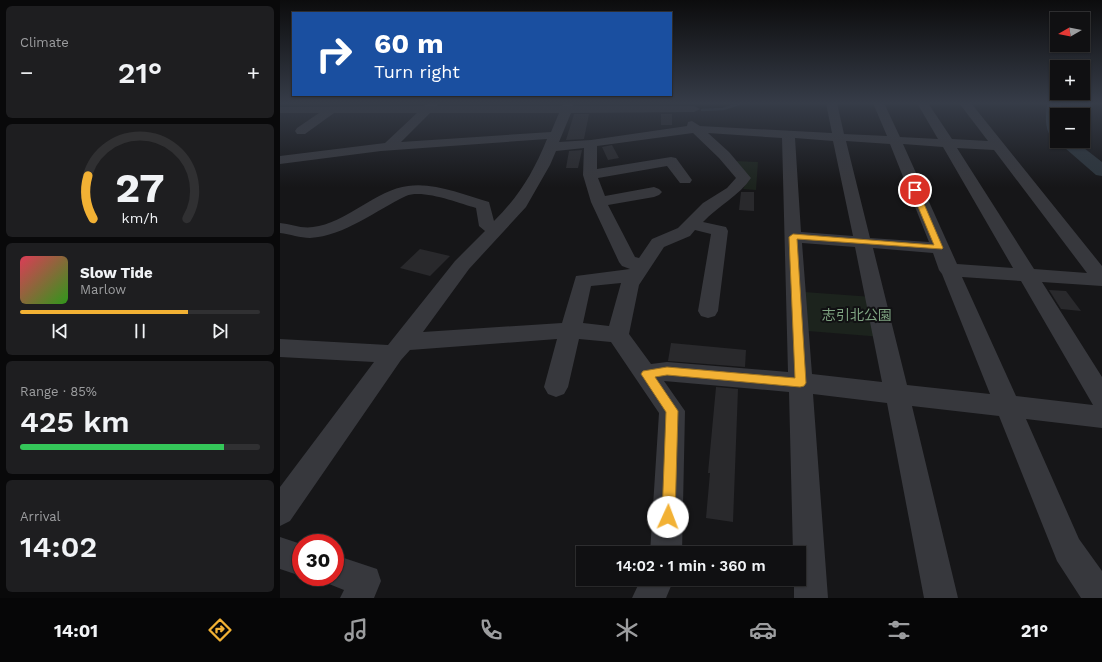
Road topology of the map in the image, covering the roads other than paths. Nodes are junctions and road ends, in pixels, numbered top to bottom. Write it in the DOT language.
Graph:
graph roads {
  1 [pos="406,131"];
  2 [pos="504,131"];
  3 [pos="559,131"];
  4 [pos="574,131"];
  5 [pos="626,131"];
  6 [pos="697,131"];
  7 [pos="730,131"];
  8 [pos="837,131"];
  9 [pos="890,131"];
  10 [pos="940,131"];
  11 [pos="987,131"];
  12 [pos="788,134"];
  13 [pos="838,136"];
  14 [pos="894,140"];
  15 [pos="947,143"];
  16 [pos="591,144"];
  17 [pos="390,146"];
  18 [pos="999,146"];
  19 [pos="280,160"];
  20 [pos="590,175"];
  21 [pos="685,180"];
  22 [pos="654,192"];
  23 [pos="599,202"];
  24 [pos="693,225"];
  25 [pos="280,228"];
  26 [pos="495,229"];
  27 [pos="793,237"];
  28 [pos="861,241"];
  29 [pos="939,248"];
  30 [pos="639,270"];
  31 [pos="948,270"];
  32 [pos="1030,276"];
  33 [pos="1102,279"];
  34 [pos="708,311"];
  35 [pos="571,330"];
  36 [pos="618,335"];
  37 [pos="280,348"];
  38 [pos="398,348"];
  39 [pos="646,374"];
  40 [pos="800,383"];
  41 [pos="556,387"];
  42 [pos="897,394"];
  43 [pos="1102,398"];
  44 [pos="1007,406"];
  45 [pos="1102,417"];
  46 [pos="280,511"];
  47 [pos="666,546"];
  48 [pos="280,553"];
  49 [pos="292,557"];
  50 [pos="344,574"];
  51 [pos="655,586"];
  52 [pos="357,598"];
  53 [pos="649,598"];
  54 [pos="811,598"];
  55 [pos="940,598"];
  56 [pos="1101,598"];
  1 -- 17 [label="street"];
  2 -- 17 [label="street"];
  3 -- 26 [label="street"];
  4 -- 16 [label="street"];
  5 -- 16 [label="street"];
  6 -- 24 [label="street"];
  7 -- 12 [label="street"];
  8 -- 13 [label="street"];
  9 -- 14 [label="street"];
  10 -- 15 [label="street"];
  11 -- 18 [label="street"];
  12 -- 13 [label="street"];
  12 -- 27 [label="street"];
  13 -- 14 [label="street"];
  13 -- 28 [label="street"];
  14 -- 15 [label="street"];
  14 -- 29 [label="street"];
  15 -- 18 [label="street"];
  15 -- 32 [label="street"];
  16 -- 20 [label="street"];
  17 -- 19 [label="street"];
  18 -- 33 [label="street"];
  20 -- 21 [label="street"];
  20 -- 23 [label="street"];
  22 -- 23 [label="street"];
  23 -- 30 [label="street"];
  24 -- 30 [label="street"];
  24 -- 34 [label="street"];
  25 -- 26 [label="street"];
  26 -- 38 [label="street"];
  27 -- 28 [label="street"];
  27 -- 40 [label="street"];
  28 -- 29 [label="street"];
  28 -- 42 [label="street"];
  29 -- 31 [label="street"];
  30 -- 35 [label="street"];
  30 -- 36 [label="street"];
  31 -- 32 [label="street"];
  31 -- 44 [label="street"];
  32 -- 33 [label="street"];
  32 -- 43 [label="street"];
  35 -- 36 [label="street"];
  35 -- 38 [label="street"];
  35 -- 41 [label="street"];
  36 -- 39 [label="street"];
  37 -- 38 [label="street"];
  38 -- 46 [label="street"];
  39 -- 40 [label="street"];
  39 -- 47 [label="street"];
  40 -- 42 [label="street"];
  40 -- 54 [label="street"];
  42 -- 44 [label="street"];
  42 -- 55 [label="street"];
  44 -- 45 [label="street"];
  44 -- 56 [label="street"];
  48 -- 49 [label="street"];
  50 -- 52 [label="street"];
  51 -- 53 [label="street"];
}
